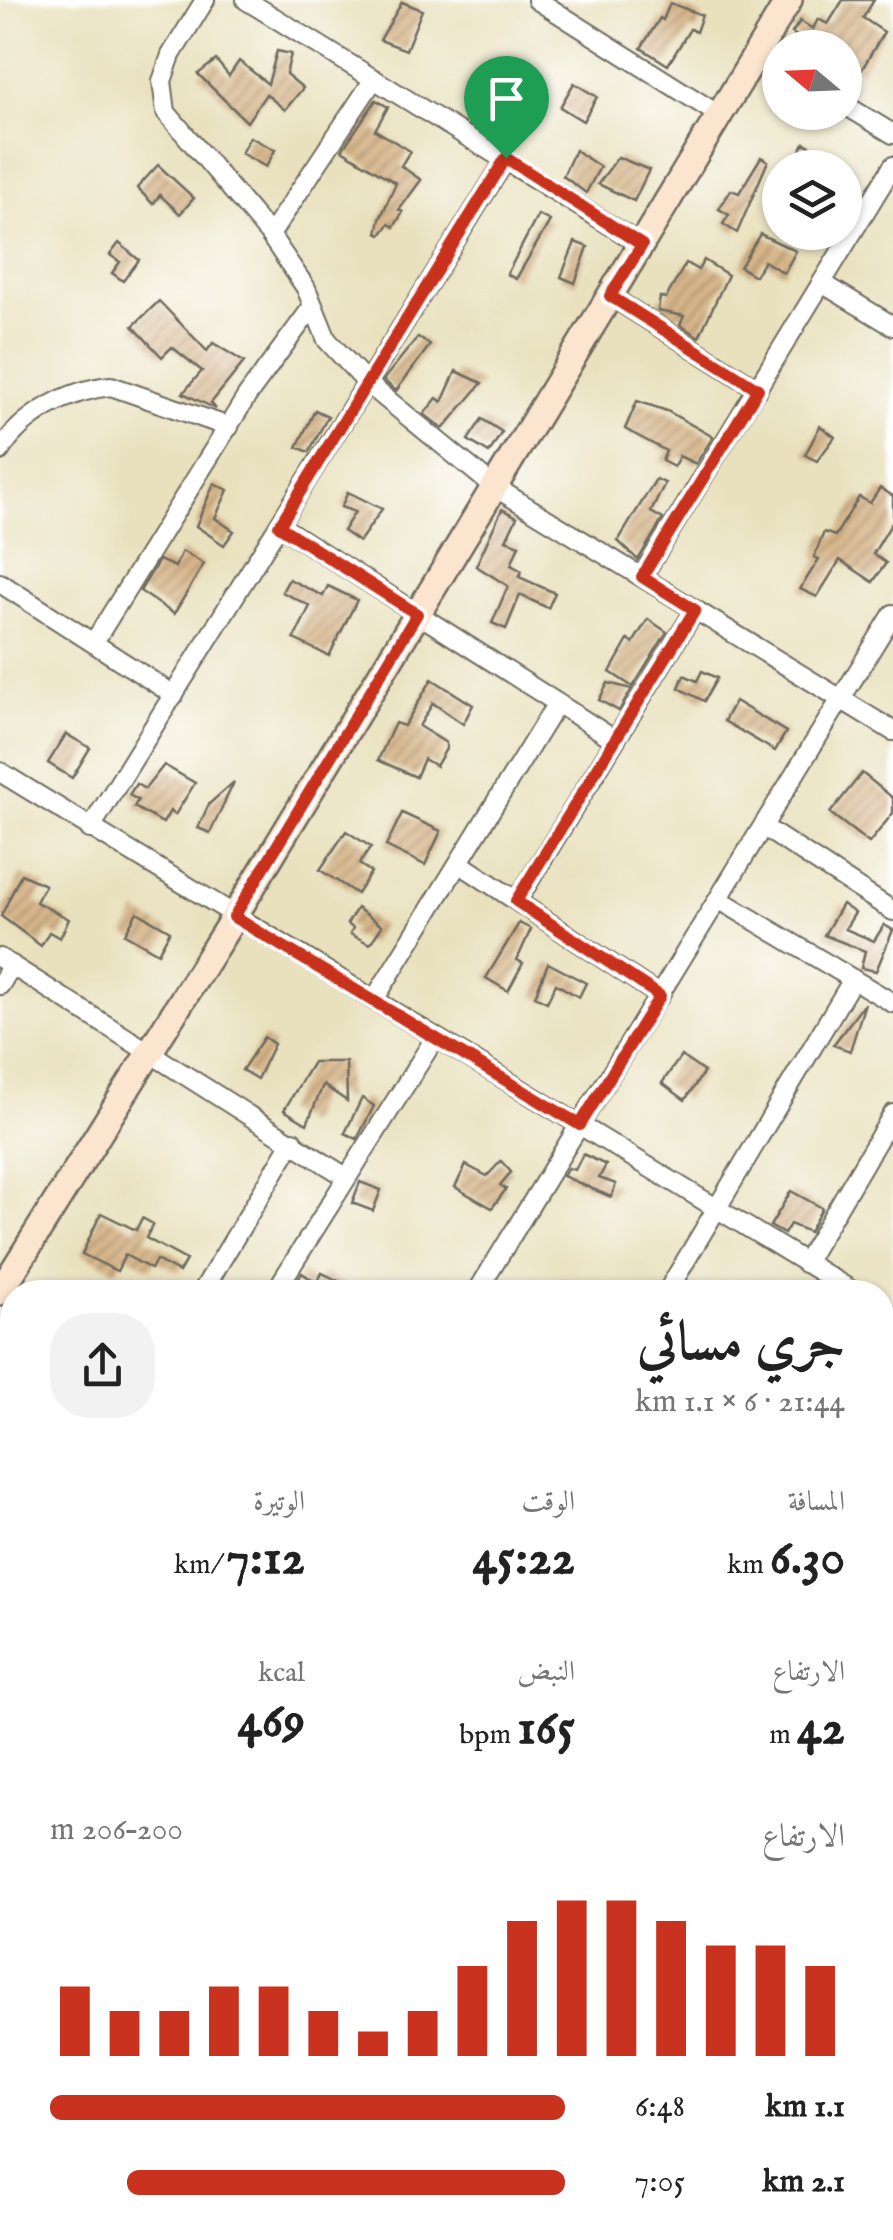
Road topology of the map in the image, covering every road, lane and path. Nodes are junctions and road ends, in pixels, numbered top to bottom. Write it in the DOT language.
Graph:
graph roads {
  1 [pos="205,0"];
  2 [pos="246,0"];
  3 [pos="537,0"];
  4 [pos="789,0"];
  5 [pos="779,30"];
  6 [pos="762,66"];
  7 [pos="374,79"];
  8 [pos="719,115"];
  9 [pos="862,115"];
  10 [pos="893,134"];
  11 [pos="506,158"];
  12 [pos="893,166"];
  13 [pos="270,234"];
  14 [pos="642,245"];
  15 [pos="822,282"];
  16 [pos="610,296"];
  17 [pos="312,306"];
  18 [pos="893,326"];
  19 [pos="367,383"];
  20 [pos="758,389"];
  21 [pos="229,427"];
  22 [pos="0,451"];
  23 [pos="494,486"];
  24 [pos="279,526"];
  25 [pos="642,577"];
  26 [pos="0,583"];
  27 [pos="695,610"];
  28 [pos="417,614"];
  29 [pos="893,614"];
  30 [pos="94,642"];
  31 [pos="174,695"];
  32 [pos="841,698"];
  33 [pos="557,703"];
  34 [pos="893,731"];
  35 [pos="614,740"];
  36 [pos="2,779"];
  37 [pos="90,828"];
  38 [pos="765,828"];
  39 [pos="459,863"];
  40 [pos="720,900"];
  41 [pos="516,901"];
  42 [pos="893,911"];
  43 [pos="234,917"];
  44 [pos="6,962"];
  45 [pos="853,979"];
  46 [pos="0,986"];
  47 [pos="660,996"];
  48 [pos="374,1000"];
  49 [pos="893,1003"];
  50 [pos="435,1038"];
  51 [pos="146,1051"];
  52 [pos="580,1125"];
  53 [pos="890,1126"];
  54 [pos="292,1141"];
  55 [pos="346,1177"];
  56 [pos="718,1209"];
  57 [pos="806,1263"];
  58 [pos="7,1280"];
  59 [pos="209,1280"];
  60 [pos="282,1280"];
  61 [pos="484,1280"];
  62 [pos="674,1280"];
  63 [pos="834,1280"];
  1 -- 13 [label="street"];
  2 -- 7 [label="street"];
  3 -- 8 [label="street"];
  4 -- 5 [label="street"];
  6 -- 8 [label="street"];
  7 -- 11 [label="street"];
  7 -- 13 [label="street"];
  8 -- 14 [label="street"];
  9 -- 10 [label="street"];
  11 -- 14 [label="street"];
  11 -- 19 [label="street"];
  12 -- 15 [label="street"];
  13 -- 17 [label="street"];
  14 -- 16 [label="street"];
  15 -- 18 [label="street"];
  15 -- 20 [label="street"];
  16 -- 20 [label="street"];
  16 -- 23 [label="street"];
  17 -- 19 [label="street"];
  17 -- 21 [label="street"];
  19 -- 23 [label="street"];
  19 -- 24 [label="street"];
  20 -- 25 [label="street"];
  21 -- 22 [label="street"];
  21 -- 30 [label="street"];
  23 -- 25 [label="street"];
  23 -- 28 [label="street"];
  24 -- 28 [label="street"];
  24 -- 31 [label="street"];
  25 -- 27 [label="street"];
  26 -- 30 [label="street"];
  27 -- 32 [label="street"];
  27 -- 35 [label="street"];
  28 -- 33 [label="street"];
  28 -- 43 [label="street"];
  29 -- 32 [label="street"];
  30 -- 31 [label="street"];
  31 -- 37 [label="street"];
  32 -- 34 [label="street"];
  32 -- 38 [label="street"];
  33 -- 35 [label="street"];
  33 -- 39 [label="street"];
  35 -- 41 [label="street"];
  36 -- 37 [label="street"];
  37 -- 43 [label="street"];
  38 -- 40 [label="street"];
  38 -- 42 [label="street"];
  39 -- 41 [label="street"];
  39 -- 48 [label="street"];
  40 -- 45 [label="street"];
  40 -- 47 [label="street"];
  41 -- 47 [label="street"];
  43 -- 48 [label="street"];
  43 -- 51 [label="street"];
  44 -- 46 [label="street"];
  44 -- 51 [label="street"];
  45 -- 49 [label="street"];
  45 -- 56 [label="street"];
  47 -- 52 [label="street"];
  48 -- 50 [label="street"];
  50 -- 52 [label="street"];
  50 -- 55 [label="street"];
  51 -- 54 [label="street"];
  51 -- 58 [label="street"];
  52 -- 56 [label="street"];
  52 -- 61 [label="street"];
  53 -- 57 [label="street"];
  54 -- 55 [label="street"];
  54 -- 59 [label="street"];
  55 -- 60 [label="street"];
  56 -- 57 [label="street"];
  56 -- 62 [label="street"];
  57 -- 63 [label="street"];
}
